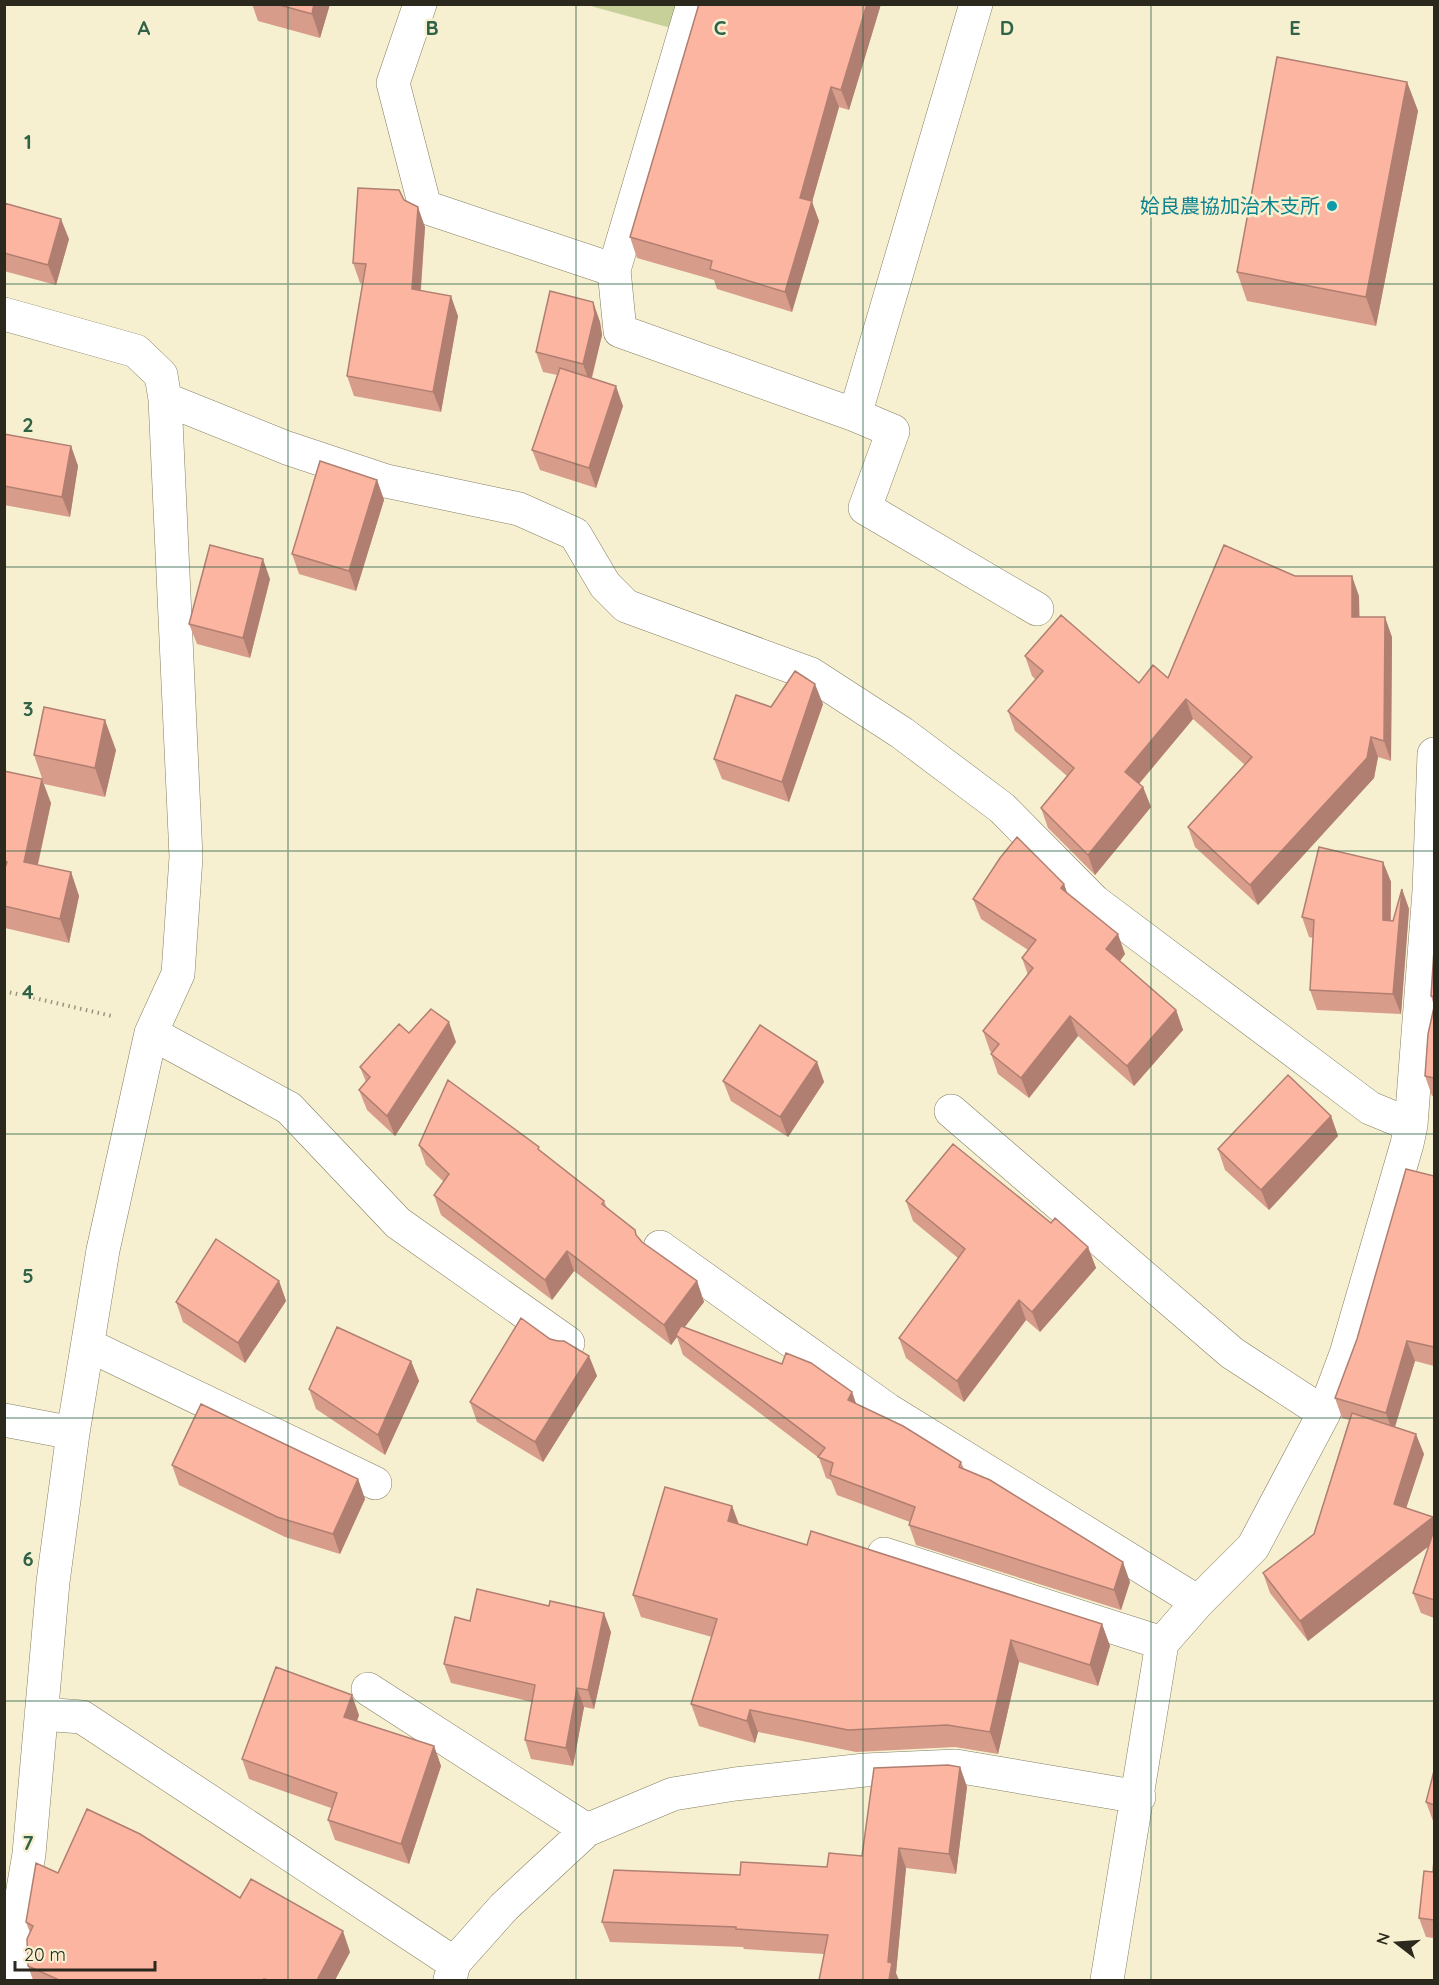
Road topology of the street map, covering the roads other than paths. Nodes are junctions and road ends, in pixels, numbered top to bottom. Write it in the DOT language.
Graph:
graph roads {
  1 [pos="420,4"];
  2 [pos="693,4"];
  3 [pos="976,4"];
  4 [pos="614,270"];
  5 [pos="4,314"];
  6 [pos="165,399"];
  7 [pos="855,415"];
  8 [pos="1037,609"];
  9 [pos="1434,754"];
  10 [pos="1432,891"];
  11 [pos="151,1033"];
  12 [pos="951,1111"];
  13 [pos="1411,1125"];
  14 [pos="660,1247"];
  15 [pos="568,1343"];
  16 [pos="88,1345"];
  17 [pos="1324,1413"];
  18 [pos="4,1420"];
  19 [pos="74,1433"];
  20 [pos="375,1483"];
  21 [pos="860,1547"];
  22 [pos="1198,1602"];
  23 [pos="1162,1643"];
  24 [pos="368,1689"];
  25 [pos="41,1714"];
  26 [pos="1138,1797"];
  27 [pos="587,1830"];
  28 [pos="452,1972"];
  29 [pos="18,1980"];
  30 [pos="1107,1980"];
  1 -- 4 [label="street"];
  2 -- 4 [label="street"];
  3 -- 7 [label="street"];
  4 -- 7 [label="street"];
  5 -- 6 [label="street"];
  6 -- 11 [label="street"];
  6 -- 13 [label="street"];
  7 -- 8 [label="street"];
  9 -- 10 [label="street"];
  10 -- 13 [label="street"];
  11 -- 15 [label="street"];
  11 -- 16 [label="street"];
  12 -- 17 [label="street"];
  13 -- 17 [label="street"];
  14 -- 22 [label="street"];
  16 -- 19 [label="street"];
  16 -- 20 [label="street"];
  17 -- 22 [label="street"];
  18 -- 19 [label="street"];
  19 -- 25 [label="street"];
  21 -- 23 [label="street"];
  22 -- 23 [label="street"];
  23 -- 26 [label="street"];
  24 -- 27 [label="street"];
  25 -- 28 [label="street"];
  25 -- 29 [label="street"];
  26 -- 27 [label="street"];
  26 -- 30 [label="street"];
  27 -- 28 [label="street"];
}
